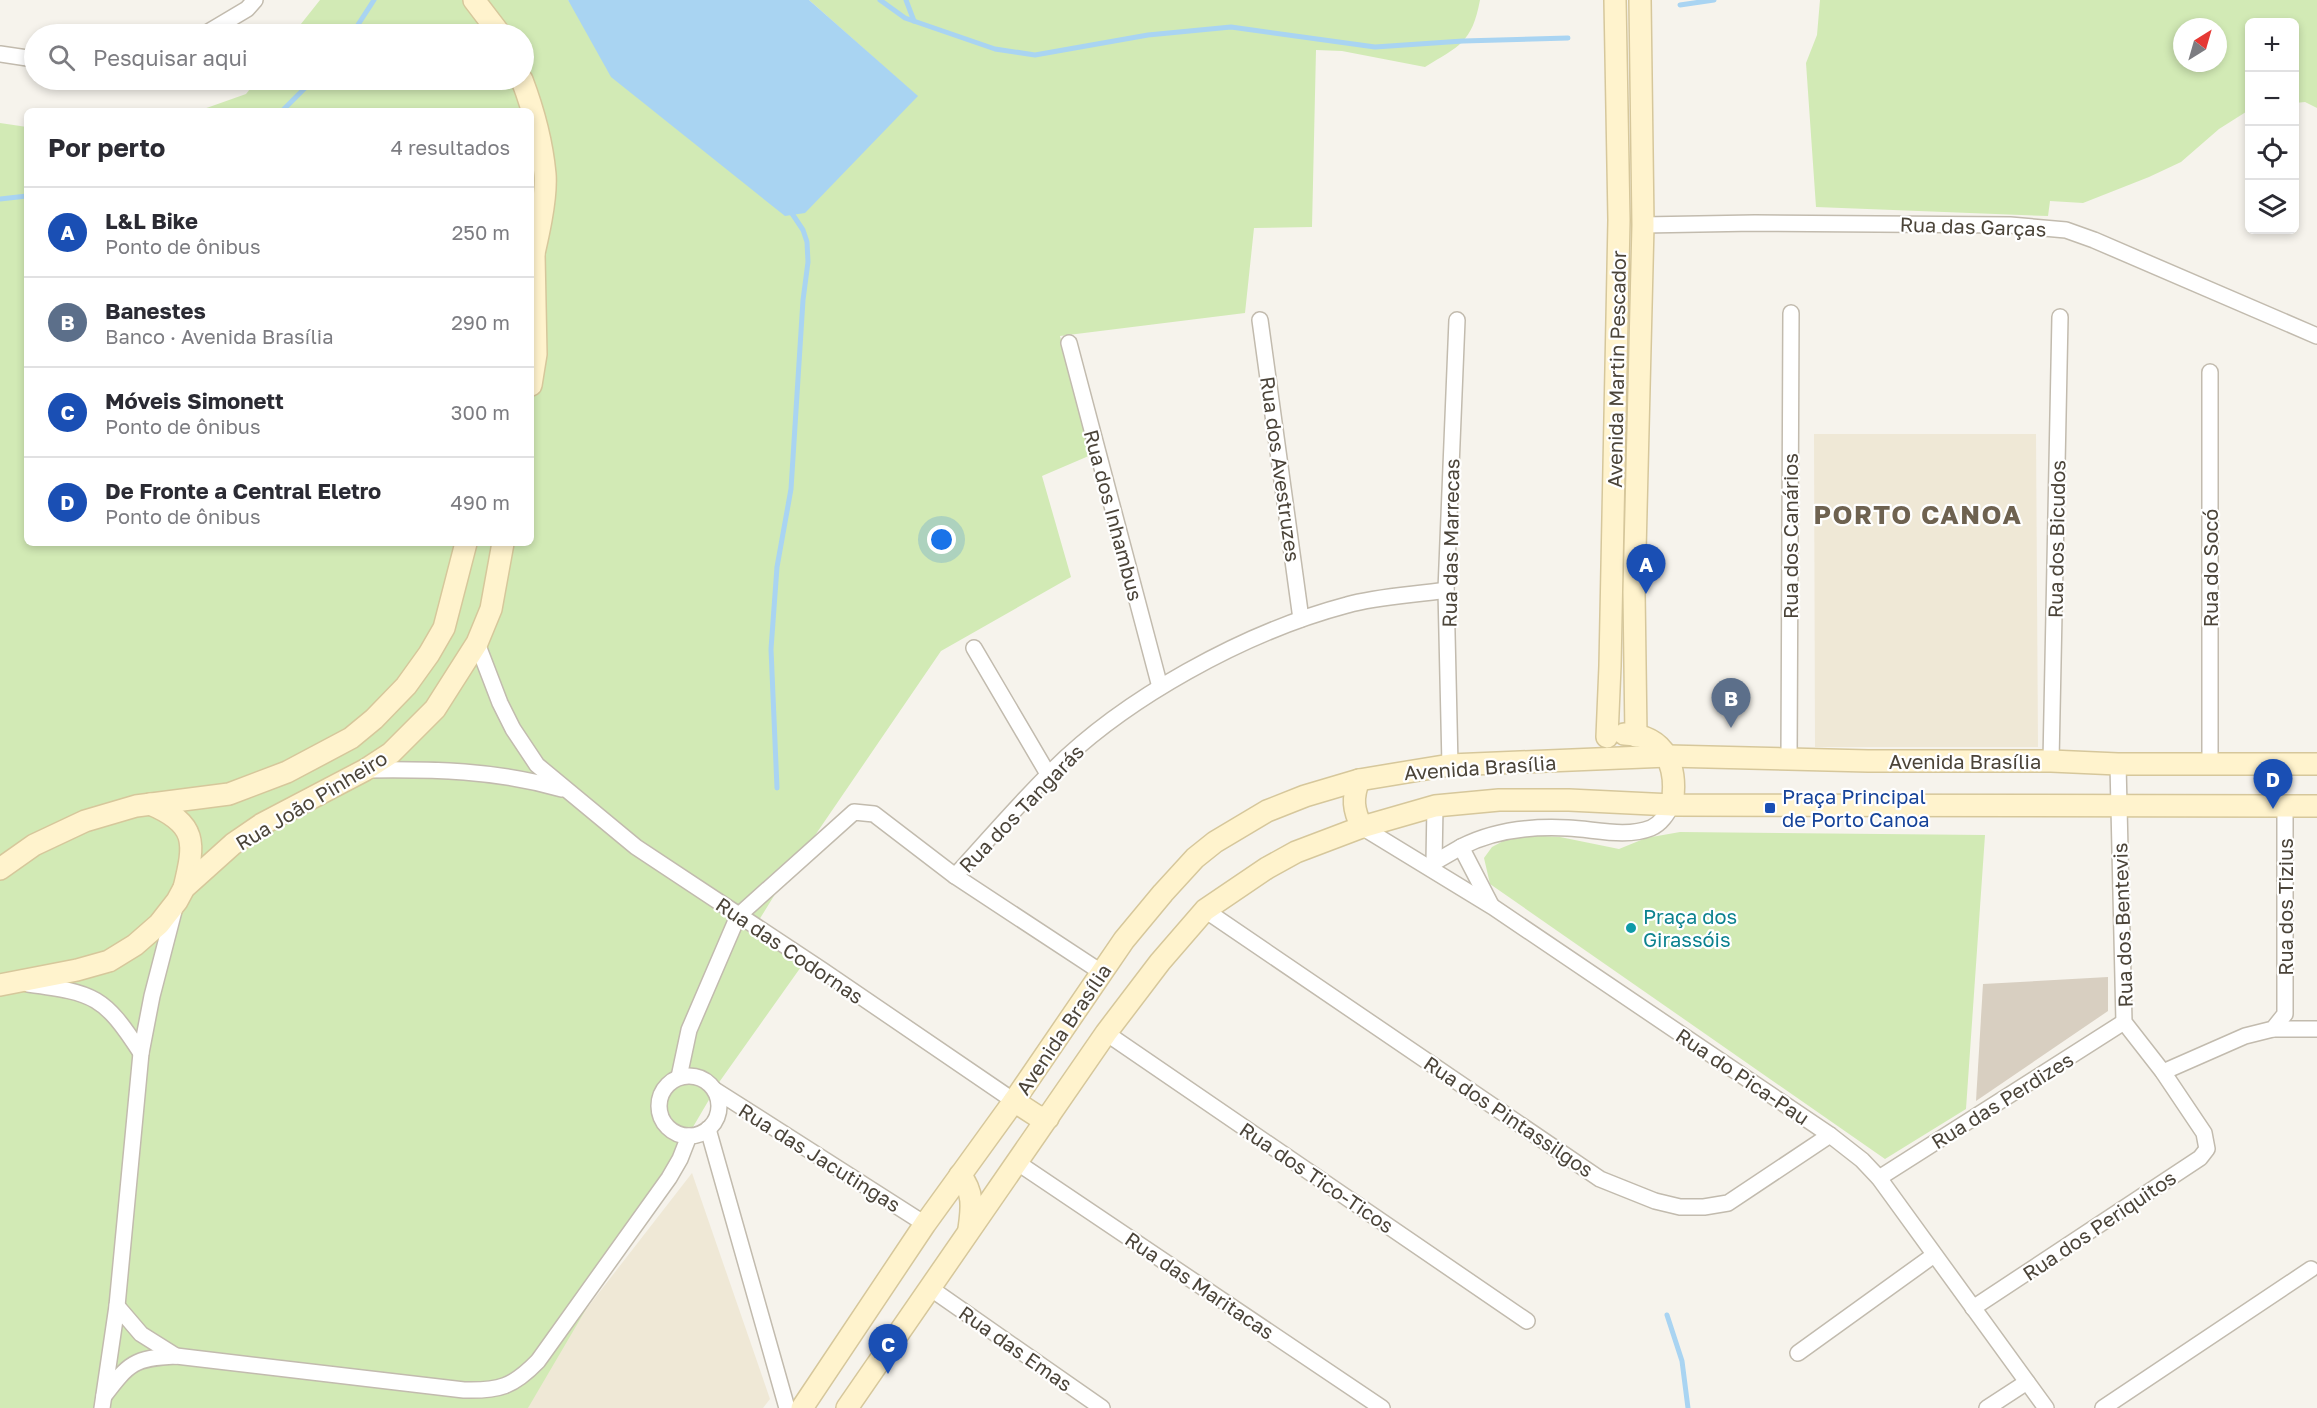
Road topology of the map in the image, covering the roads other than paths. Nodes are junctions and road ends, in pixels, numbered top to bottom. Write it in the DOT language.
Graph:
graph roads {
  1 [pos="255,0"];
  2 [pos="474,0"];
  3 [pos="1615,0"];
  4 [pos="1640,0"];
  5 [pos="222,24"];
  6 [pos="492,24"];
  7 [pos="0,54"];
  8 [pos="24,58"];
  9 [pos="526,90"];
  10 [pos="532,108"];
  11 [pos="534,118"];
  12 [pos="1643,225"];
  13 [pos="534,247"];
  14 [pos="534,307"];
  15 [pos="1791,313"];
  16 [pos="2060,317"];
  17 [pos="1260,320"];
  18 [pos="1457,321"];
  19 [pos="2317,336"];
  20 [pos="1069,343"];
  21 [pos="534,366"];
  22 [pos="2210,372"];
  23 [pos="465,546"];
  24 [pos="502,546"];
  25 [pos="1446,590"];
  26 [pos="1301,619"];
  27 [pos="477,643"];
  28 [pos="974,648"];
  29 [pos="1160,687"];
  30 [pos="1636,735"];
  31 [pos="1607,737"];
  32 [pos="1668,756"];
  33 [pos="1581,759"];
  34 [pos="1789,759"];
  35 [pos="2051,761"];
  36 [pos="2118,764"];
  37 [pos="2317,764"];
  38 [pos="1450,765"];
  39 [pos="2210,765"];
  40 [pos="365,770"];
  41 [pos="1048,774"];
  42 [pos="1359,780"];
  43 [pos="571,792"];
  44 [pos="150,804"];
  45 [pos="1672,805"];
  46 [pos="1435,806"];
  47 [pos="2285,806"];
  48 [pos="2317,806"];
  49 [pos="2118,807"];
  50 [pos="1362,827"];
  51 [pos="1461,847"];
  52 [pos="1431,864"];
  53 [pos="0,869"];
  54 [pos="955,876"];
  55 [pos="180,895"];
  56 [pos="1493,907"];
  57 [pos="1205,910"];
  58 [pos="738,916"];
  59 [pos="1101,972"];
  60 [pos="7,984"];
  61 [pos="2124,1022"];
  62 [pos="2273,1029"];
  63 [pos="2317,1029"];
  64 [pos="1106,1033"];
  65 [pos="141,1053"];
  66 [pos="2163,1072"];
  67 [pos="679,1077"];
  68 [pos="715,1090"];
  69 [pos="1014,1101"];
  70 [pos="1048,1118"];
  71 [pos="708,1129"];
  72 [pos="2204,1133"];
  73 [pos="1830,1135"];
  74 [pos="689,1136"];
  75 [pos="1018,1162"];
  76 [pos="960,1175"];
  77 [pos="1879,1178"];
  78 [pos="925,1224"];
  79 [pos="969,1230"];
  80 [pos="1934,1255"];
  81 [pos="2312,1269"];
  82 [pos="930,1288"];
  83 [pos="117,1306"];
  84 [pos="1973,1308"];
  85 [pos="1527,1321"];
  86 [pos="1798,1353"];
  87 [pos="176,1356"];
  88 [pos="2027,1382"];
  89 [pos="103,1402"];
  90 [pos="787,1408"];
  91 [pos="802,1408"];
  92 [pos="847,1408"];
  93 [pos="1102,1408"];
  94 [pos="1382,1408"];
  95 [pos="1987,1408"];
  96 [pos="2046,1408"];
  97 [pos="2103,1408"];
  1 -- 5 [label="street"];
  2 -- 6 [label="street"];
  3 -- 31 [label="street, Avenida Martin Pescador"];
  4 -- 12 [label="street, Avenida Martin Pescador"];
  7 -- 8 [label="street"];
  9 -- 10 [label="street"];
  11 -- 13 [label="street"];
  12 -- 19 [label="street, Rua das Garças"];
  12 -- 30 [label="street, Avenida Martin Pescador"];
  14 -- 21 [label="street"];
  15 -- 34 [label="street, Rua dos Canários"];
  16 -- 35 [label="street, Rua dos Bicudos"];
  17 -- 26 [label="street, Rua dos Avestruzes"];
  18 -- 25 [label="street, Rua das Marrecas"];
  20 -- 29 [label="street, Rua dos Inhambus"];
  22 -- 39 [label="street, Rua do Socó"];
  23 -- 44 [label="street, Rua João Pinheiro"];
  24 -- 27 [label="street, Rua João Pinheiro"];
  25 -- 26 [label="street, Rua dos Tangarás"];
  25 -- 38 [label="street, Rua das Marrecas"];
  26 -- 29 [label="street, Rua dos Tangarás"];
  27 -- 40 [label="street, Rua João Pinheiro"];
  27 -- 43 [label="street, Rua das Codornas"];
  28 -- 41 [label="street"];
  29 -- 41 [label="street, Rua dos Tangarás"];
  30 -- 31 [label="street"];
  30 -- 32 [label="street"];
  31 -- 33 [label="street"];
  32 -- 33 [label="street, Avenida Brasília"];
  32 -- 34 [label="street, Avenida Brasília"];
  32 -- 45 [label="street"];
  33 -- 38 [label="street, Avenida Brasília"];
  34 -- 35 [label="street, Avenida Brasília"];
  35 -- 36 [label="street, Avenida Brasília"];
  36 -- 39 [label="street, Avenida Brasília"];
  36 -- 49 [label="street, Rua dos Bentevis"];
  37 -- 39 [label="street, Avenida Brasília"];
  38 -- 42 [label="street, Avenida Brasília"];
  40 -- 43 [label="street, Rua das Codornas"];
  40 -- 55 [label="street, Rua João Pinheiro"];
  41 -- 54 [label="street, Rua dos Tangarás"];
  42 -- 50 [label="street"];
  42 -- 59 [label="street, Avenida Brasília"];
  43 -- 58 [label="street, Rua das Codornas"];
  44 -- 53 [label="street, Rua João Pinheiro"];
  44 -- 55 [label="street"];
  45 -- 46 [label="street, Avenida Brasília"];
  45 -- 49 [label="street, Avenida Brasília"];
  45 -- 51 [label="street"];
  46 -- 50 [label="street, Avenida Brasília"];
  46 -- 52 [label="street"];
  47 -- 48 [label="street, Avenida Brasília"];
  47 -- 49 [label="street, Avenida Brasília"];
  47 -- 62 [label="street, Rua dos Tizius"];
  49 -- 61 [label="street, Rua dos Bentevis"];
  50 -- 52 [label="street, Rua do Pica-Pau"];
  50 -- 57 [label="street, Avenida Brasília"];
  51 -- 52 [label="street"];
  51 -- 56 [label="street"];
  52 -- 56 [label="street, Rua do Pica-Pau"];
  54 -- 58 [label="street"];
  54 -- 59 [label="street"];
  55 -- 60 [label="street, Rua João Pinheiro"];
  55 -- 65 [label="street"];
  56 -- 73 [label="street, Rua do Pica-Pau"];
  57 -- 64 [label="street, Avenida Brasília"];
  57 -- 73 [label="street, Rua dos Pintassilgos"];
  58 -- 67 [label="street"];
  58 -- 69 [label="street, Rua das Codornas"];
  59 -- 69 [label="street, Avenida Brasília"];
  60 -- 65 [label="street"];
  61 -- 66 [label="street, Rua dos Bentevis"];
  61 -- 77 [label="street, Rua das Perdizes"];
  62 -- 63 [label="street"];
  62 -- 66 [label="street"];
  64 -- 70 [label="street, Avenida Brasília"];
  64 -- 85 [label="street, Rua dos Tico-Ticos"];
  65 -- 83 [label="street"];
  66 -- 72 [label="street, Rua dos Bentevis"];
  67 -- 68 [label="street"];
  67 -- 74 [label="street"];
  68 -- 71 [label="street"];
  68 -- 78 [label="street, Rua das Jacutingas"];
  69 -- 70 [label="street"];
  69 -- 76 [label="street, Avenida Brasília"];
  70 -- 75 [label="street, Avenida Brasília"];
  71 -- 74 [label="street"];
  71 -- 90 [label="street"];
  72 -- 84 [label="street, Rua dos Periquitos"];
  73 -- 77 [label="street, Rua do Pica-Pau"];
  74 -- 87 [label="street"];
  75 -- 79 [label="street, Avenida Brasília"];
  75 -- 94 [label="street, Rua das Maritacas"];
  76 -- 78 [label="street, Avenida Brasília"];
  76 -- 79 [label="street"];
  77 -- 80 [label="street, Rua do Pica-Pau"];
  78 -- 91 [label="street, Avenida Brasília"];
  79 -- 82 [label="street, Avenida Brasília"];
  80 -- 84 [label="street, Rua do Pica-Pau"];
  80 -- 86 [label="street"];
  81 -- 97 [label="street"];
  82 -- 92 [label="street, Avenida Brasília"];
  82 -- 93 [label="street, Rua das Emas"];
  83 -- 87 [label="street"];
  83 -- 89 [label="street"];
  84 -- 88 [label="street, Rua do Pica-Pau"];
  87 -- 89 [label="street"];
  88 -- 95 [label="street"];
  88 -- 96 [label="street, Rua do Pica-Pau"];
}
